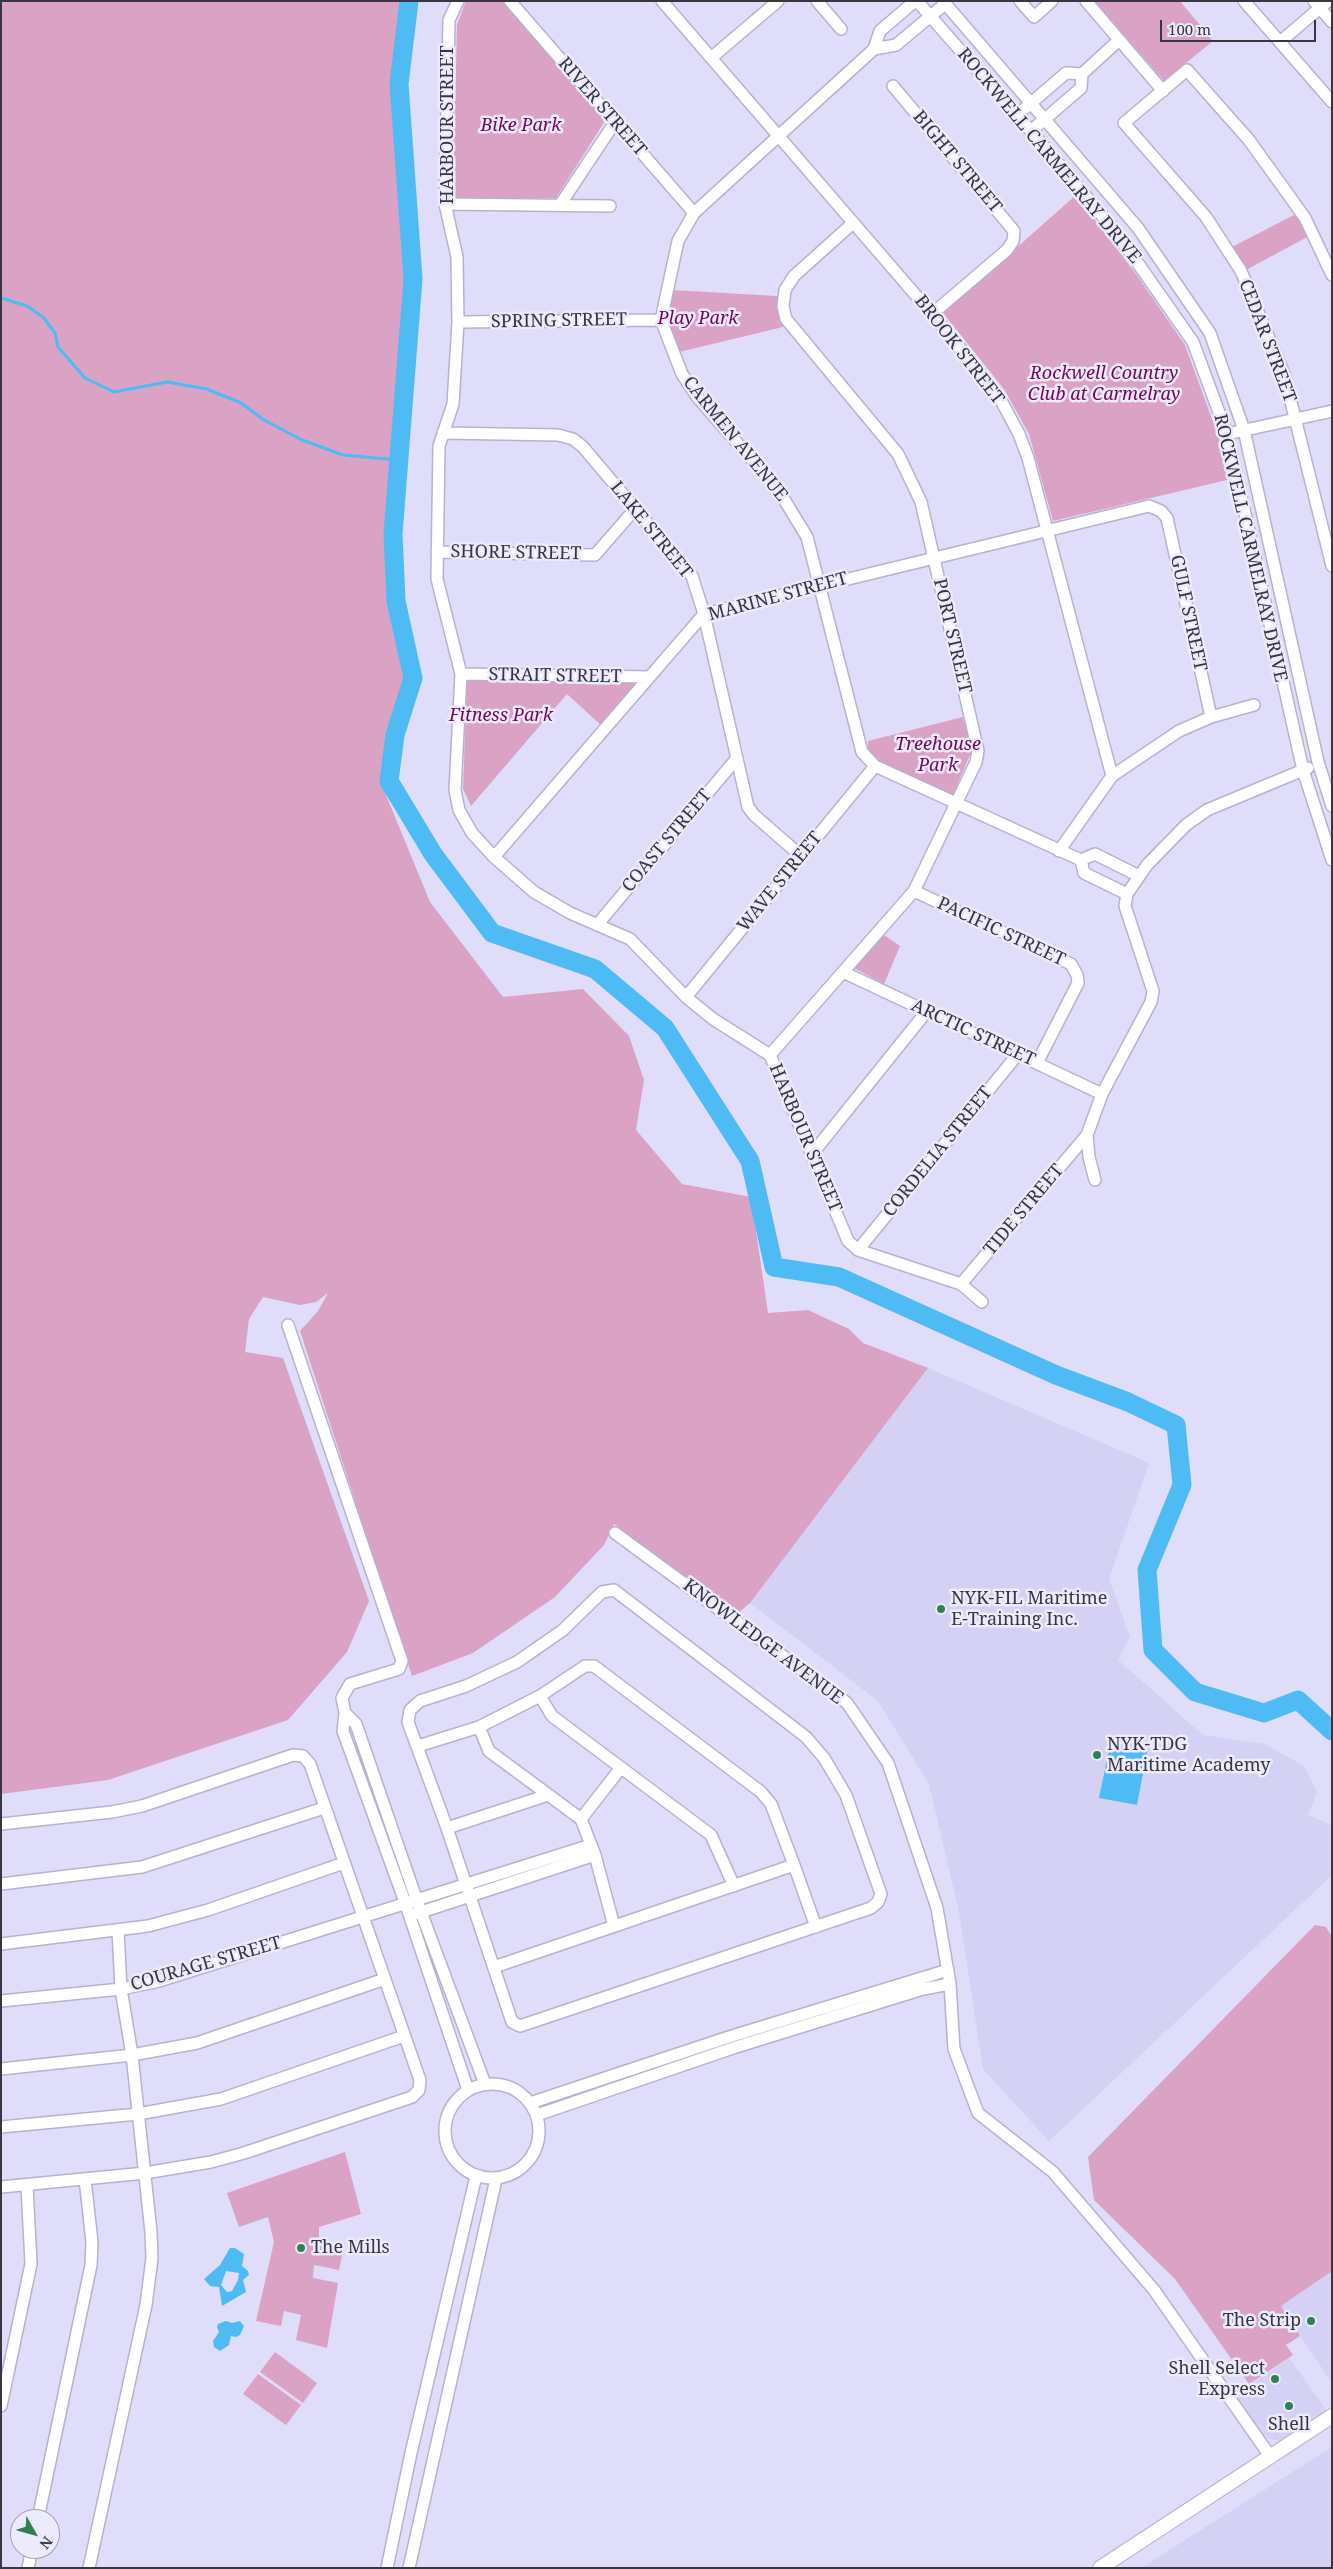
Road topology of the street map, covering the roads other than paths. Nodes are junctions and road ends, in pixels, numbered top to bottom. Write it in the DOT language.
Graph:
graph roads {
  1 [pos="458,1"];
  2 [pos="510,1"];
  3 [pos="662,1"];
  4 [pos="778,1"];
  5 [pos="817,1"];
  6 [pos="916,1"];
  7 [pos="1020,1"];
  8 [pos="1052,1"];
  9 [pos="1086,1"];
  10 [pos="1244,1"];
  11 [pos="944,3"];
  12 [pos="1321,4"];
  13 [pos="930,16"];
  14 [pos="1332,22"];
  15 [pos="841,29"];
  16 [pos="1119,40"];
  17 [pos="1280,42"];
  18 [pos="874,49"];
  19 [pos="711,58"];
  20 [pos="1082,74"];
  21 [pos="893,86"];
  22 [pos="1163,91"];
  23 [pos="1032,102"];
  24 [pos="1332,102"];
  25 [pos="1017,115"];
  26 [pos="1046,118"];
  27 [pos="615,122"];
  28 [pos="1031,131"];
  29 [pos="778,136"];
  30 [pos="446,204"];
  31 [pos="560,205"];
  32 [pos="610,206"];
  33 [pos="694,213"];
  34 [pos="853,223"];
  35 [pos="1332,274"];
  36 [pos="932,314"];
  37 [pos="661,320"];
  38 [pos="458,322"];
  39 [pos="1332,410"];
  40 [pos="1296,419"];
  41 [pos="1244,430"];
  42 [pos="443,433"];
  43 [pos="1226,434"];
  44 [pos="635,509"];
  45 [pos="1161,511"];
  46 [pos="1047,531"];
  47 [pos="438,552"];
  48 [pos="934,558"];
  49 [pos="1332,566"];
  50 [pos="817,585"];
  51 [pos="704,614"];
  52 [pos="461,674"];
  53 [pos="650,677"];
  54 [pos="1254,705"];
  55 [pos="1211,716"];
  56 [pos="737,758"];
  57 [pos="1318,762"];
  58 [pos="875,766"];
  59 [pos="1302,770"];
  60 [pos="1112,776"];
  61 [pos="956,804"];
  62 [pos="1332,806"];
  63 [pos="1059,850"];
  64 [pos="802,856"];
  65 [pos="494,857"];
  66 [pos="1081,860"];
  67 [pos="1332,860"];
  68 [pos="1139,876"];
  69 [pos="914,891"];
  70 [pos="1127,894"];
  71 [pos="597,925"];
  72 [pos="843,972"];
  73 [pos="686,996"];
  74 [pos="928,1011"];
  75 [pos="1018,1054"];
  76 [pos="770,1055"];
  77 [pos="1038,1063"];
  78 [pos="1102,1094"];
  79 [pos="1087,1135"];
  80 [pos="812,1154"];
  81 [pos="1095,1180"];
  82 [pos="858,1250"];
  83 [pos="961,1284"];
  84 [pos="982,1302"];
  85 [pos="288,1324"];
  86 [pos="615,1533"];
  87 [pos="540,1696"];
  88 [pos="345,1713"];
  89 [pos="479,1727"];
  90 [pos="418,1746"];
  91 [pos="620,1769"];
  92 [pos="548,1795"];
  93 [pos="324,1808"];
  94 [pos="581,1820"];
  95 [pos="1,1824"];
  96 [pos="447,1828"];
  97 [pos="593,1850"];
  98 [pos="344,1863"];
  99 [pos="794,1865"];
  100 [pos="465,1883"];
  101 [pos="1,1884"];
  102 [pos="734,1886"];
  103 [pos="469,1896"];
  104 [pos="419,1907"];
  105 [pos="407,1910"];
  106 [pos="364,1916"];
  107 [pos="614,1926"];
  108 [pos="816,1927"];
  109 [pos="118,1930"];
  110 [pos="1,1944"];
  111 [pos="494,1967"];
  112 [pos="948,1970"];
  113 [pos="385,1979"];
  114 [pos="950,1984"];
  115 [pos="121,1989"];
  116 [pos="1,2000"];
  117 [pos="404,2036"];
  118 [pos="132,2055"];
  119 [pos="1,2069"];
  120 [pos="484,2084"];
  121 [pos="468,2090"];
  122 [pos="530,2103"];
  123 [pos="138,2114"];
  124 [pos="536,2114"];
  125 [pos="1,2127"];
  126 [pos="145,2173"];
  127 [pos="476,2176"];
  128 [pos="85,2179"];
  129 [pos="496,2179"];
  130 [pos="28,2185"];
  131 [pos="1,2187"];
  132 [pos="448,2300"];
  133 [pos="468,2305"];
  134 [pos="439,2340"];
  135 [pos="459,2344"];
  136 [pos="1,2406"];
  137 [pos="1332,2416"];
  138 [pos="1270,2456"];
  139 [pos="40,2509"];
  140 [pos="89,2568"];
  141 [pos="388,2568"];
  142 [pos="409,2568"];
  143 [pos="1100,2568"];
  1 -- 30 [label="street, HARBOUR STREET"];
  2 -- 27 [label="street, RIVER STREET"];
  3 -- 19 [label="street, BROOK STREET"];
  4 -- 19 [label="street"];
  5 -- 15 [label="street"];
  6 -- 13 [label="street, ROCKWELL CARMELRAY DRIVE"];
  6 -- 18 [label="street"];
  7 -- 8 [label="street"];
  9 -- 16 [label="street"];
  10 -- 17 [label="street"];
  11 -- 13 [label="street"];
  11 -- 23 [label="street, ROCKWELL CARMELRAY DRIVE"];
  12 -- 14 [label="street"];
  12 -- 17 [label="street"];
  13 -- 18 [label="street"];
  13 -- 25 [label="street, ROCKWELL CARMELRAY DRIVE"];
  16 -- 20 [label="street"];
  16 -- 22 [label="street"];
  17 -- 24 [label="street"];
  18 -- 29 [label="street"];
  19 -- 29 [label="street, BROOK STREET"];
  20 -- 23 [label="street"];
  20 -- 26 [label="street"];
  21 -- 36 [label="street, BIGHT STREET"];
  22 -- 35 [label="street"];
  22 -- 40 [label="street, CEDAR STREET"];
  23 -- 25 [label="street"];
  23 -- 26 [label="street, ROCKWELL CARMELRAY DRIVE"];
  25 -- 28 [label="street, ROCKWELL CARMELRAY DRIVE"];
  26 -- 28 [label="street"];
  26 -- 41 [label="street, ROCKWELL CARMELRAY DRIVE"];
  27 -- 31 [label="street"];
  27 -- 33 [label="street, RIVER STREET"];
  28 -- 43 [label="street, ROCKWELL CARMELRAY DRIVE"];
  29 -- 33 [label="street"];
  29 -- 34 [label="street, BROOK STREET"];
  30 -- 31 [label="street"];
  30 -- 38 [label="street, HARBOUR STREET"];
  31 -- 32 [label="street"];
  33 -- 37 [label="street"];
  34 -- 36 [label="street, BROOK STREET"];
  34 -- 48 [label="street, PORT STREET"];
  36 -- 46 [label="street, BROOK STREET"];
  37 -- 38 [label="street, SPRING STREET"];
  37 -- 50 [label="street, CARMEN AVENUE"];
  38 -- 42 [label="street, HARBOUR STREET"];
  39 -- 40 [label="street"];
  40 -- 41 [label="street"];
  40 -- 49 [label="street, CEDAR STREET"];
  41 -- 43 [label="street"];
  41 -- 57 [label="street, ROCKWELL CARMELRAY DRIVE"];
  42 -- 44 [label="street, LAKE STREET"];
  42 -- 47 [label="street, HARBOUR STREET"];
  43 -- 59 [label="street, ROCKWELL CARMELRAY DRIVE"];
  44 -- 47 [label="street, SHORE STREET"];
  44 -- 51 [label="street, LAKE STREET"];
  45 -- 46 [label="street, MARINE STREET"];
  45 -- 55 [label="street, GULF STREET"];
  46 -- 48 [label="street, MARINE STREET"];
  46 -- 60 [label="street, BROOK STREET"];
  47 -- 52 [label="street, HARBOUR STREET"];
  48 -- 50 [label="street, MARINE STREET"];
  48 -- 61 [label="street, PORT STREET"];
  50 -- 51 [label="street, MARINE STREET"];
  50 -- 58 [label="street, CARMEN AVENUE"];
  51 -- 53 [label="street, MARINE STREET"];
  51 -- 56 [label="street, LAKE STREET"];
  52 -- 53 [label="street, STRAIT STREET"];
  52 -- 65 [label="street, HARBOUR STREET"];
  53 -- 65 [label="street, MARINE STREET"];
  54 -- 55 [label="street"];
  55 -- 60 [label="street"];
  56 -- 64 [label="street, LAKE STREET"];
  56 -- 71 [label="street, COAST STREET"];
  57 -- 59 [label="street"];
  57 -- 62 [label="street, ROCKWELL CARMELRAY DRIVE"];
  58 -- 61 [label="street, CARMEN AVENUE"];
  58 -- 64 [label="street, WAVE STREET"];
  59 -- 67 [label="street, ROCKWELL CARMELRAY DRIVE"];
  59 -- 68 [label="street"];
  60 -- 63 [label="street"];
  61 -- 63 [label="street, CARMEN AVENUE"];
  61 -- 69 [label="street, PORT STREET"];
  63 -- 66 [label="street, CARMEN AVENUE"];
  64 -- 73 [label="street, WAVE STREET"];
  65 -- 71 [label="street, HARBOUR STREET"];
  66 -- 68 [label="street, CARMEN AVENUE"];
  66 -- 70 [label="street, CARMEN AVENUE"];
  68 -- 70 [label="street"];
  69 -- 72 [label="street, PORT STREET"];
  69 -- 77 [label="street, PACIFIC STREET"];
  70 -- 78 [label="street"];
  71 -- 73 [label="street, HARBOUR STREET"];
  72 -- 74 [label="street, ARCTIC STREET"];
  72 -- 76 [label="street, PORT STREET"];
  73 -- 76 [label="street, HARBOUR STREET"];
  74 -- 75 [label="street, ARCTIC STREET"];
  74 -- 80 [label="street"];
  75 -- 77 [label="street, ARCTIC STREET"];
  75 -- 82 [label="street, CORDELIA STREET"];
  76 -- 80 [label="street, HARBOUR STREET"];
  77 -- 78 [label="street, ARCTIC STREET"];
  78 -- 79 [label="street"];
  79 -- 81 [label="street"];
  79 -- 83 [label="street, TIDE STREET"];
  80 -- 82 [label="street, HARBOUR STREET"];
  82 -- 83 [label="street"];
  83 -- 84 [label="street"];
  85 -- 88 [label="street"];
  86 -- 112 [label="street, KNOWLEDGE AVENUE"];
  87 -- 89 [label="street"];
  87 -- 91 [label="street"];
  87 -- 99 [label="street"];
  88 -- 104 [label="street"];
  88 -- 105 [label="street"];
  89 -- 90 [label="street"];
  89 -- 92 [label="street"];
  90 -- 96 [label="street"];
  90 -- 108 [label="street"];
  91 -- 94 [label="street"];
  91 -- 102 [label="street"];
  92 -- 94 [label="street"];
  92 -- 96 [label="street"];
  93 -- 95 [label="street"];
  93 -- 98 [label="street"];
  93 -- 101 [label="street"];
  94 -- 97 [label="street"];
  96 -- 100 [label="street"];
  97 -- 100 [label="street"];
  97 -- 103 [label="street"];
  97 -- 107 [label="street"];
  98 -- 106 [label="street"];
  98 -- 109 [label="street"];
  99 -- 102 [label="street"];
  99 -- 108 [label="street"];
  100 -- 103 [label="street"];
  100 -- 104 [label="street"];
  102 -- 107 [label="street"];
  103 -- 104 [label="street"];
  103 -- 111 [label="street"];
  104 -- 105 [label="street, COURAGE STREET"];
  104 -- 120 [label="street"];
  105 -- 106 [label="street, COURAGE STREET"];
  105 -- 121 [label="street"];
  106 -- 113 [label="street"];
  106 -- 115 [label="street, COURAGE STREET"];
  107 -- 111 [label="street"];
  108 -- 111 [label="street"];
  109 -- 110 [label="street"];
  109 -- 115 [label="street"];
  112 -- 114 [label="street, KNOWLEDGE AVENUE"];
  112 -- 122 [label="street"];
  113 -- 117 [label="street"];
  113 -- 118 [label="street"];
  114 -- 124 [label="street"];
  114 -- 138 [label="street, KNOWLEDGE AVENUE"];
  115 -- 116 [label="street, COURAGE STREET"];
  115 -- 118 [label="street"];
  117 -- 123 [label="street"];
  117 -- 126 [label="street"];
  118 -- 119 [label="street"];
  118 -- 123 [label="street"];
  120 -- 121 [label="street"];
  120 -- 122 [label="street"];
  121 -- 127 [label="street"];
  122 -- 124 [label="street"];
  123 -- 125 [label="street"];
  123 -- 126 [label="street"];
  124 -- 129 [label="street"];
  126 -- 128 [label="street"];
  126 -- 140 [label="street"];
  127 -- 129 [label="street"];
  127 -- 132 [label="street"];
  128 -- 130 [label="street"];
  128 -- 139 [label="street"];
  129 -- 133 [label="street"];
  130 -- 131 [label="street"];
  130 -- 136 [label="street"];
  132 -- 133 [label="street"];
  132 -- 134 [label="street"];
  133 -- 135 [label="street"];
  134 -- 135 [label="street"];
  134 -- 141 [label="street"];
  135 -- 142 [label="street"];
  137 -- 138 [label="street"];
  138 -- 143 [label="street"];
}
